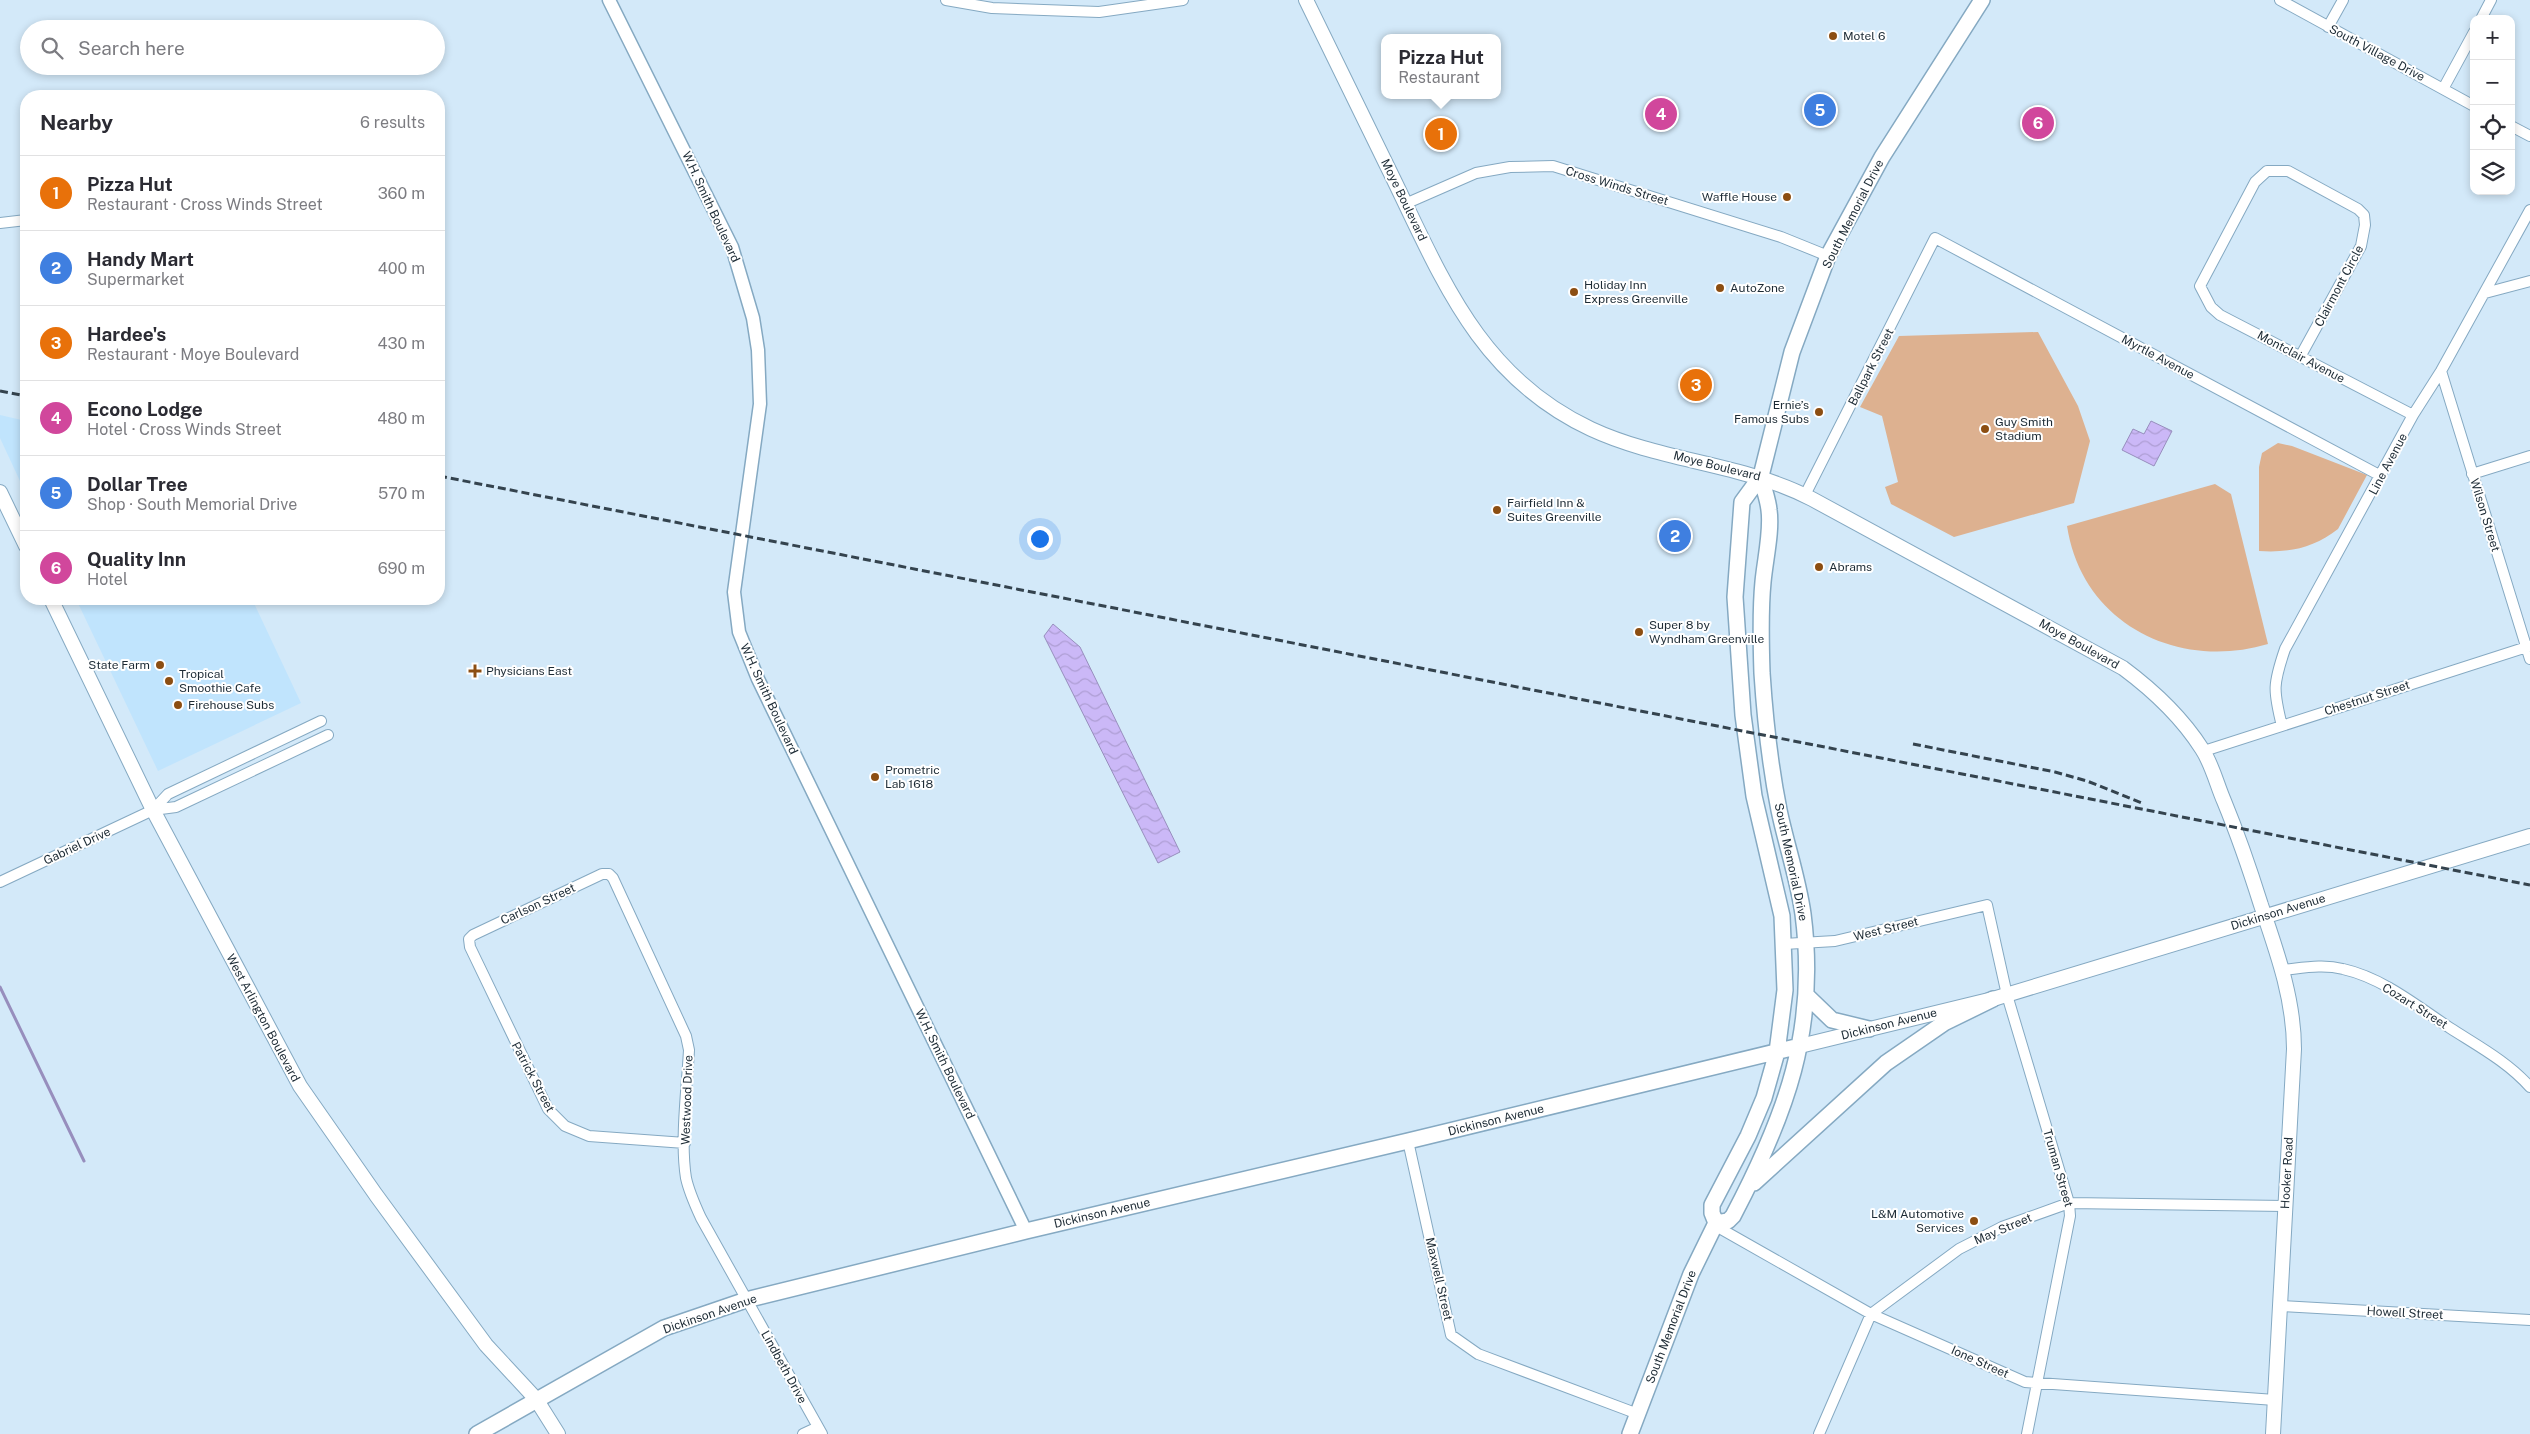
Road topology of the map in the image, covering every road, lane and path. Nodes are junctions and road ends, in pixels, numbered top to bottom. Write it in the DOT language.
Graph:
graph roads {
  1 [pos="609,0"];
  2 [pos="946,0"];
  3 [pos="1183,0"];
  4 [pos="1306,0"];
  5 [pos="1982,0"];
  6 [pos="2280,0"];
  7 [pos="2343,0"];
  8 [pos="2491,0"];
  9 [pos="2483,15"];
  10 [pos="2328,27"];
  11 [pos="2470,39"];
  12 [pos="2443,89"];
  13 [pos="2472,105"];
  14 [pos="2515,128"];
  15 [pos="2530,136"];
  16 [pos="1405,204"];
  17 [pos="2530,210"];
  18 [pos="20,221"];
  19 [pos="0,223"];
  20 [pos="1935,238"];
  21 [pos="1828,256"];
  22 [pos="2530,280"];
  23 [pos="2200,286"];
  24 [pos="2484,293"];
  25 [pos="2300,357"];
  26 [pos="2441,371"];
  27 [pos="2413,415"];
  28 [pos="2530,456"];
  29 [pos="2472,474"];
  30 [pos="1761,476"];
  31 [pos="2381,476"];
  32 [pos="0,492"];
  33 [pos="1805,495"];
  34 [pos="20,534"];
  35 [pos="54,605"];
  36 [pos="2528,646"];
  37 [pos="2530,659"];
  38 [pos="321,721"];
  39 [pos="2282,726"];
  40 [pos="328,735"];
  41 [pos="2204,751"];
  42 [pos="153,810"];
  43 [pos="2530,836"];
  44 [pos="609,874"];
  45 [pos="0,882"];
  46 [pos="1986,905"];
  47 [pos="2265,916"];
  48 [pos="469,939"];
  49 [pos="1806,942"];
  50 [pos="1784,944"];
  51 [pos="2282,970"];
  52 [pos="1807,996"];
  53 [pos="2000,997"];
  54 [pos="1869,1029"];
  55 [pos="1800,1046"];
  56 [pos="1777,1052"];
  57 [pos="2530,1087"];
  58 [pos="1408,1142"];
  59 [pos="685,1143"];
  60 [pos="1747,1189"];
  61 [pos="2069,1203"];
  62 [pos="2286,1206"];
  63 [pos="1715,1224"];
  64 [pos="1026,1231"];
  65 [pos="746,1300"];
  66 [pos="2280,1306"];
  67 [pos="1871,1314"];
  68 [pos="2530,1320"];
  69 [pos="2037,1384"];
  70 [pos="536,1399"];
  71 [pos="2275,1400"];
  72 [pos="1638,1414"];
  73 [pos="820,1430"];
  74 [pos="477,1434"];
  75 [pos="558,1434"];
  76 [pos="803,1434"];
  77 [pos="1630,1434"];
  78 [pos="1818,1434"];
  79 [pos="2027,1434"];
  80 [pos="2273,1434"];
  1 -- 64 [label="street, W.H. Smith Boulevard"];
  2 -- 3 [label="street"];
  4 -- 16 [label="main road, Moye Boulevard"];
  5 -- 21 [label="main road, South Memorial Drive"];
  6 -- 10 [label="street, South Village Drive"];
  7 -- 10 [label="street"];
  8 -- 9 [label="street"];
  10 -- 12 [label="street, South Village Drive"];
  11 -- 12 [label="street"];
  12 -- 13 [label="street, South Village Drive"];
  14 -- 15 [label="street"];
  16 -- 21 [label="street, Cross Winds Street"];
  16 -- 30 [label="main road, Moye Boulevard"];
  17 -- 24 [label="street, Line Avenue"];
  18 -- 19 [label="street"];
  20 -- 31 [label="street, Myrtle Avenue"];
  20 -- 33 [label="street, Ballpark Street"];
  21 -- 30 [label="main road, South Memorial Drive"];
  22 -- 24 [label="street"];
  23 -- 25 [label="street, Montclair Avenue"];
  23 -- 25 [label="street, Clairmont Circle"];
  24 -- 26 [label="street, Line Avenue"];
  25 -- 27 [label="street, Montclair Avenue"];
  26 -- 27 [label="street, Line Avenue"];
  26 -- 29 [label="street, Wilson Street"];
  27 -- 31 [label="street, Line Avenue"];
  28 -- 29 [label="street"];
  29 -- 36 [label="street, Wilson Street"];
  30 -- 33 [label="main road, Moye Boulevard"];
  30 -- 49 [label="main road, South Memorial Drive"];
  30 -- 50 [label="main road, South Memorial Drive"];
  31 -- 39 [label="street, Line Avenue"];
  32 -- 34 [label="main road"];
  33 -- 41 [label="main road, Moye Boulevard"];
  35 -- 42 [label="main road, West Arlington Boulevard"];
  36 -- 37 [label="street, Wilson Street"];
  36 -- 39 [label="street, Chestnut Street"];
  38 -- 42 [label="street"];
  39 -- 41 [label="street, Chestnut Street"];
  40 -- 42 [label="street"];
  41 -- 47 [label="main road, Moye Boulevard"];
  42 -- 45 [label="street, Gabriel Drive"];
  42 -- 70 [label="main road, West Arlington Boulevard"];
  43 -- 47 [label="main road, Dickinson Avenue"];
  44 -- 48 [label="street, Carlson Street"];
  44 -- 59 [label="street, Westwood Drive"];
  46 -- 49 [label="street, West Street"];
  46 -- 53 [label="street, Truman Street"];
  47 -- 51 [label="main road, Hooker Road"];
  47 -- 53 [label="main road, Dickinson Avenue"];
  48 -- 59 [label="street, Patrick Street"];
  49 -- 50 [label="street, West Street"];
  49 -- 52 [label="main road, South Memorial Drive"];
  50 -- 56 [label="main road, South Memorial Drive"];
  51 -- 57 [label="street, Cozart Street"];
  51 -- 62 [label="main road, Hooker Road"];
  52 -- 54 [label="main road"];
  52 -- 55 [label="main road, South Memorial Drive"];
  53 -- 54 [label="main road, Dickinson Avenue"];
  53 -- 60 [label="main road"];
  53 -- 61 [label="street, Truman Street"];
  54 -- 55 [label="main road, Dickinson Avenue"];
  55 -- 56 [label="main road, Dickinson Avenue"];
  55 -- 60 [label="main road, South Memorial Drive"];
  56 -- 58 [label="main road, Dickinson Avenue"];
  56 -- 63 [label="main road, South Memorial Drive"];
  58 -- 64 [label="main road, Dickinson Avenue"];
  58 -- 72 [label="street, Maxwell Street"];
  59 -- 65 [label="street, Westwood Drive"];
  60 -- 63 [label="main road, South Memorial Drive"];
  61 -- 62 [label="street, May Street"];
  61 -- 67 [label="street, May Street"];
  61 -- 69 [label="street, Truman Street"];
  62 -- 66 [label="main road, Hooker Road"];
  63 -- 67 [label="street, Ione Street"];
  63 -- 72 [label="main road, South Memorial Drive"];
  64 -- 65 [label="main road, Dickinson Avenue"];
  65 -- 70 [label="main road, Dickinson Avenue"];
  65 -- 73 [label="street, Lindbeth Drive"];
  66 -- 68 [label="street, Howell Street"];
  66 -- 71 [label="main road, Hooker Road"];
  67 -- 69 [label="street, Ione Street"];
  67 -- 78 [label="street, May Street"];
  69 -- 71 [label="street, Ione Street"];
  69 -- 79 [label="street, Truman Street"];
  70 -- 74 [label="main road, Dickinson Avenue"];
  70 -- 75 [label="main road, West Arlington Boulevard"];
  71 -- 80 [label="main road, Hooker Road"];
  72 -- 77 [label="main road, South Memorial Drive"];
  73 -- 76 [label="street"];
}
